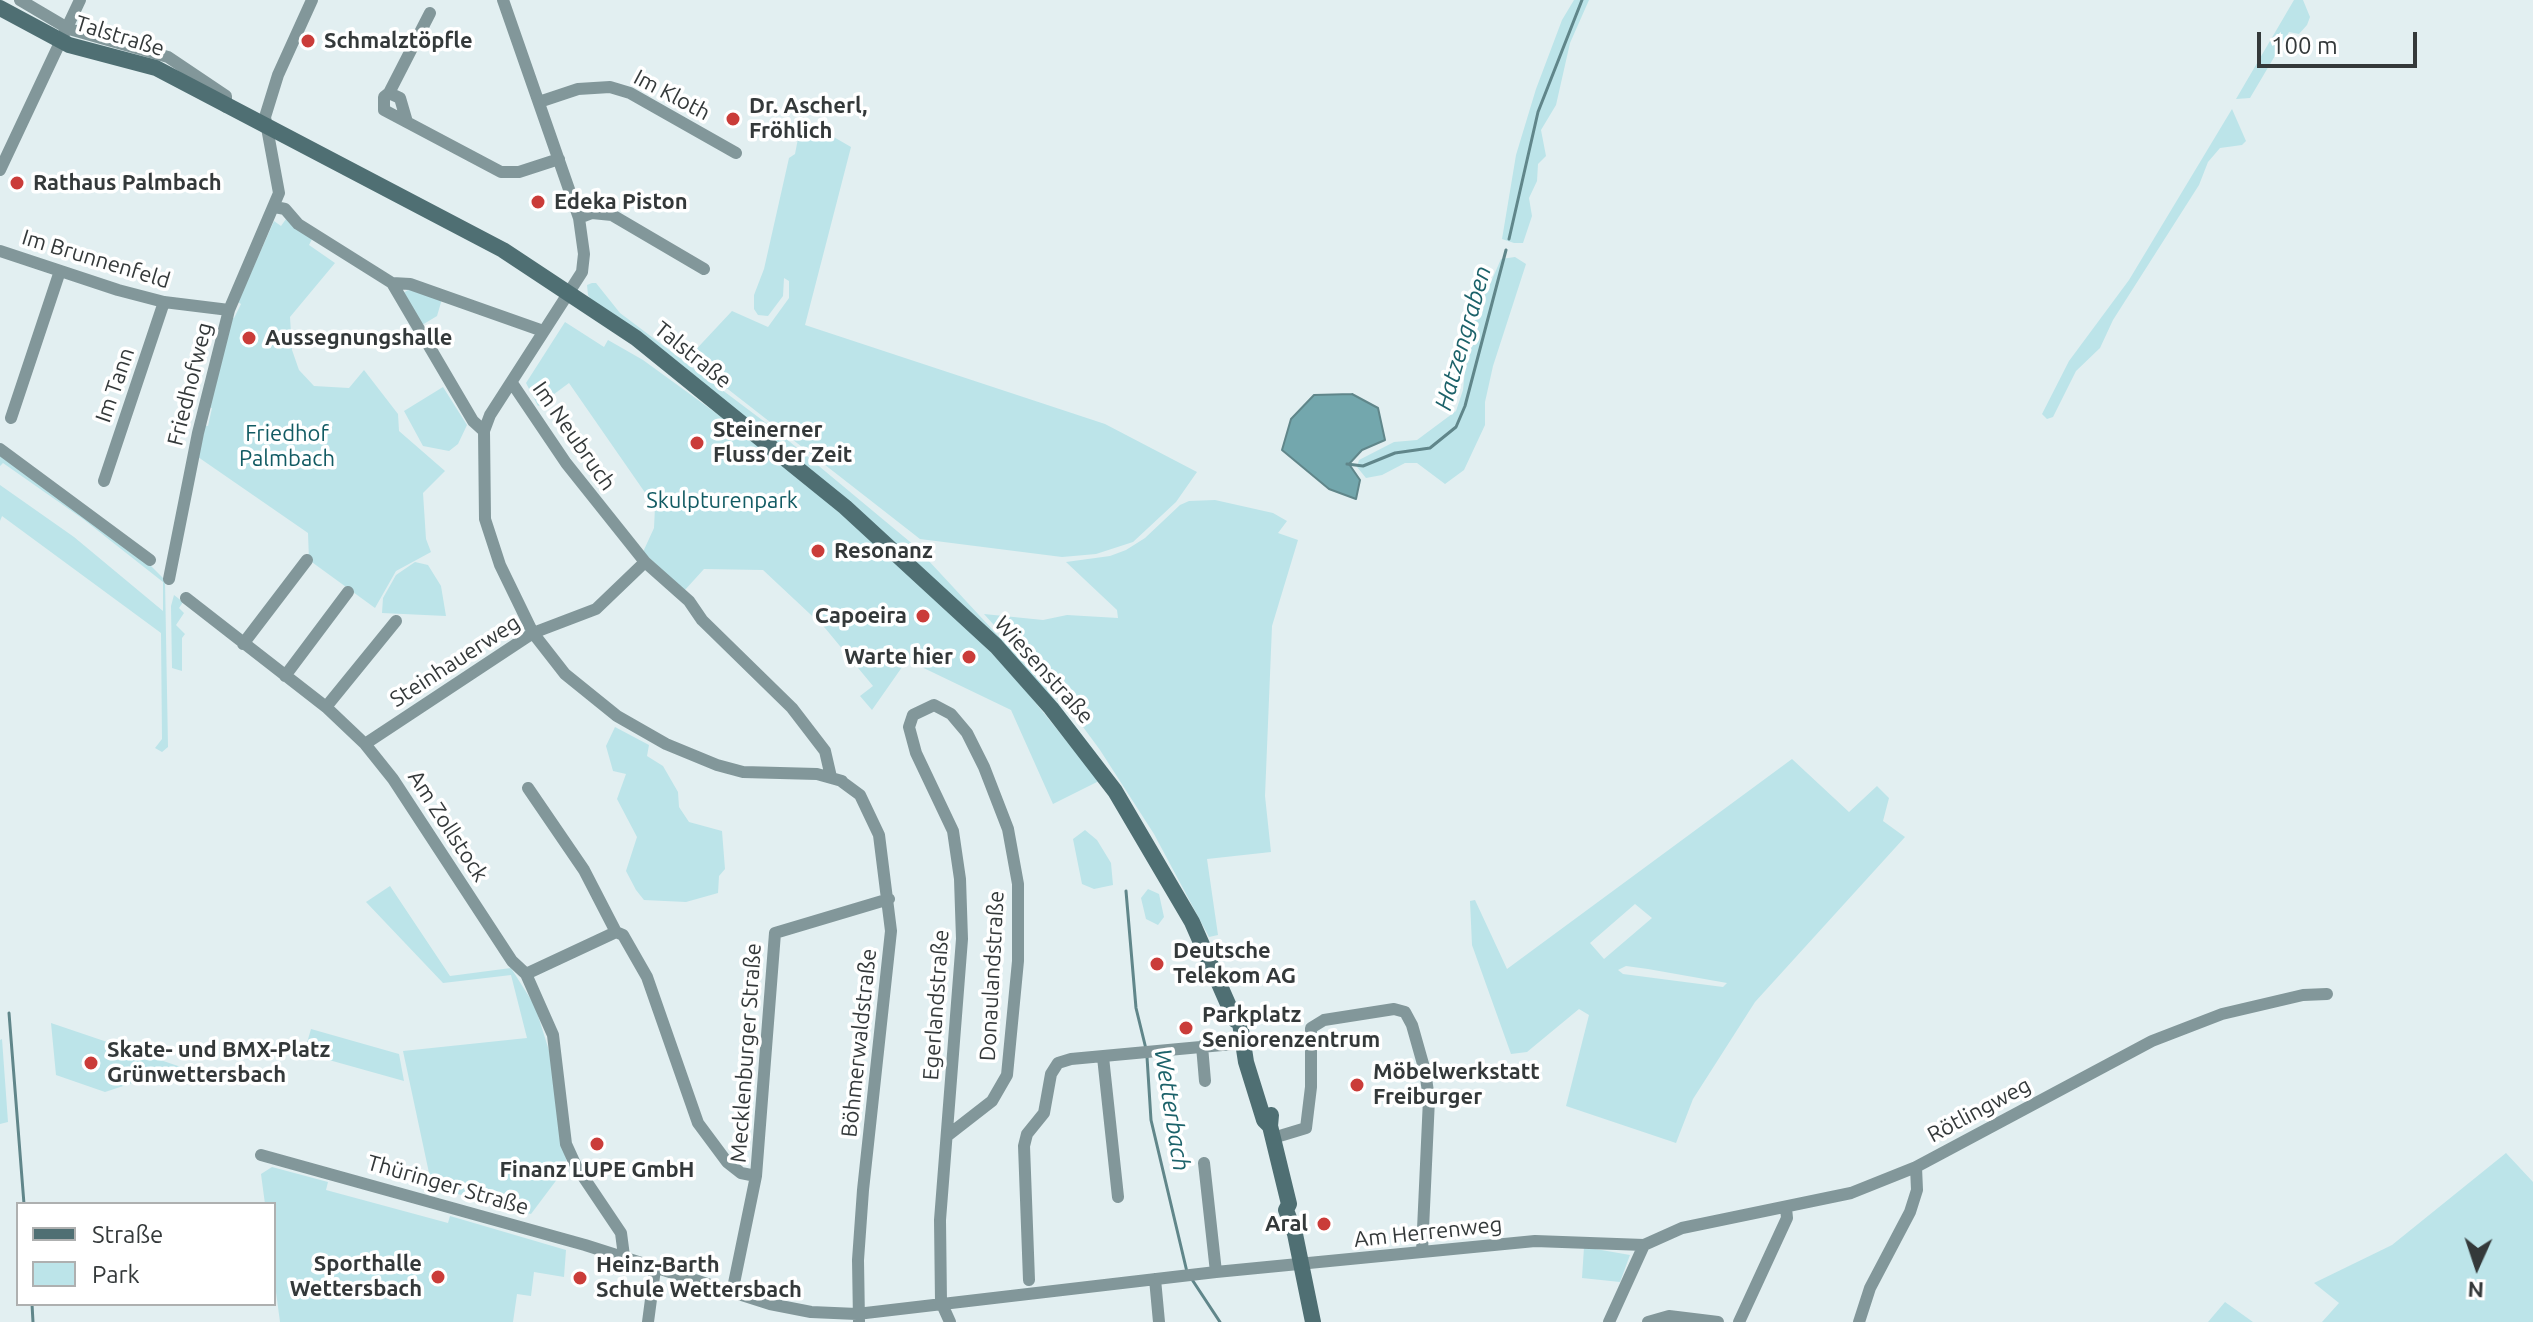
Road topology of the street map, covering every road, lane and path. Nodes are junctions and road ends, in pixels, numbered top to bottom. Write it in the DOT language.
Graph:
graph roads {
  1 [pos="20,0"];
  2 [pos="80,0"];
  3 [pos="312,0"];
  4 [pos="503,0"];
  5 [pos="0,8"];
  6 [pos="430,13"];
  7 [pos="65,35"];
  8 [pos="539,102"];
  9 [pos="265,126"];
  10 [pos="736,153"];
  11 [pos="559,159"];
  12 [pos="0,170"];
  13 [pos="275,207"];
  14 [pos="579,218"];
  15 [pos="0,251"];
  16 [pos="704,269"];
  17 [pos="60,271"];
  18 [pos="392,283"];
  19 [pos="567,296"];
  20 [pos="164,302"];
  21 [pos="229,310"];
  22 [pos="543,331"];
  23 [pos="512,383"];
  24 [pos="11,418"];
  25 [pos="735,419"];
  26 [pos="484,431"];
  27 [pos="0,449"];
  28 [pos="104,481"];
  29 [pos="150,560"];
  30 [pos="307,560"];
  31 [pos="645,562"];
  32 [pos="169,579"];
  33 [pos="348,592"];
  34 [pos="186,598"];
  35 [pos="396,621"];
  36 [pos="533,633"];
  37 [pos="243,644"];
  38 [pos="285,676"];
  39 [pos="326,707"];
  40 [pos="910,721"];
  41 [pos="365,744"];
  42 [pos="838,780"];
  43 [pos="528,788"];
  44 [pos="889,899"];
  45 [pos="616,932"];
  46 [pos="526,974"];
  47 [pos="2327,994"];
  48 [pos="1244,1045"];
  49 [pos="1202,1046"];
  50 [pos="1103,1057"];
  51 [pos="1205,1081"];
  52 [pos="1272,1132"];
  53 [pos="947,1136"];
  54 [pos="261,1155"];
  55 [pos="1204,1163"];
  56 [pos="1916,1167"];
  57 [pos="756,1176"];
  58 [pos="1118,1197"];
  59 [pos="1786,1208"];
  60 [pos="1644,1245"];
  61 [pos="1422,1251"];
  62 [pos="624,1256"];
  63 [pos="1302,1267"];
  64 [pos="655,1269"];
  65 [pos="1216,1272"];
  66 [pos="1155,1279"];
  67 [pos="1029,1280"];
  68 [pos="732,1293"];
  69 [pos="941,1302"];
  70 [pos="858,1318"];
  71 [pos="648,1322"];
  72 [pos="950,1322"];
  73 [pos="1159,1322"];
  74 [pos="1313,1322"];
  75 [pos="1609,1322"];
  76 [pos="1648,1322"];
  77 [pos="1718,1322"];
  78 [pos="1739,1322"];
  79 [pos="1859,1322"];
  1 -- 7 [label="street, Talstraße"];
  2 -- 7 [label="street"];
  3 -- 9 [label="street"];
  4 -- 8 [label="street"];
  5 -- 7 [label="main road, Talstraße"];
  6 -- 11 [label="street"];
  7 -- 9 [label="main road, Talstraße"];
  7 -- 12 [label="street"];
  8 -- 10 [label="street, Im Kloth"];
  8 -- 11 [label="street"];
  9 -- 13 [label="street"];
  9 -- 19 [label="main road, Talstraße"];
  11 -- 14 [label="street"];
  13 -- 18 [label="street"];
  13 -- 21 [label="street, Friedhofweg"];
  14 -- 16 [label="street"];
  14 -- 19 [label="street"];
  15 -- 17 [label="street, Im Brunnenfeld"];
  17 -- 20 [label="street, Im Brunnenfeld"];
  17 -- 24 [label="street"];
  18 -- 22 [label="street"];
  18 -- 26 [label="street"];
  19 -- 22 [label="street"];
  19 -- 25 [label="main road, Talstraße"];
  20 -- 21 [label="street, Im Brunnenfeld"];
  20 -- 28 [label="street, Im Tann"];
  21 -- 32 [label="street, Friedhofweg"];
  22 -- 23 [label="street"];
  23 -- 26 [label="street"];
  23 -- 31 [label="street, Im Neubruch"];
  25 -- 48 [label="main road, Wiesenstraße"];
  26 -- 36 [label="street"];
  27 -- 29 [label="street"];
  30 -- 37 [label="street"];
  31 -- 36 [label="street, Steinhauerweg"];
  31 -- 42 [label="street, Im Neubruch"];
  33 -- 38 [label="street"];
  34 -- 37 [label="street, Am Zollstock"];
  35 -- 39 [label="street"];
  36 -- 41 [label="street, Steinhauerweg"];
  36 -- 42 [label="street"];
  37 -- 38 [label="street, Am Zollstock"];
  38 -- 39 [label="street, Am Zollstock"];
  39 -- 41 [label="street, Am Zollstock"];
  40 -- 53 [label="street, Egerlandstraße"];
  40 -- 53 [label="street, Donaulandstraße"];
  41 -- 46 [label="street, Am Zollstock"];
  42 -- 44 [label="street, Böhmerwaldstraße"];
  43 -- 45 [label="street"];
  44 -- 57 [label="street, Mecklenburger Straße"];
  44 -- 70 [label="street, Böhmerwaldstraße"];
  45 -- 46 [label="street"];
  45 -- 57 [label="street"];
  46 -- 62 [label="street"];
  47 -- 56 [label="street, Rötlingweg"];
  48 -- 49 [label="street"];
  48 -- 52 [label="main road, Wiesenstraße"];
  49 -- 50 [label="street"];
  49 -- 51 [label="street"];
  50 -- 58 [label="street"];
  50 -- 67 [label="street"];
  52 -- 61 [label="street"];
  52 -- 63 [label="main road, Wiesenstraße"];
  53 -- 69 [label="street, Egerlandstraße"];
  54 -- 62 [label="street, Thüringer Straße"];
  55 -- 65 [label="street"];
  56 -- 59 [label="street, Rötlingweg"];
  56 -- 79 [label="street"];
  57 -- 68 [label="street, Mecklenburger Straße"];
  59 -- 60 [label="street, Rötlingweg"];
  59 -- 78 [label="street"];
  60 -- 61 [label="street, Am Herrenweg"];
  60 -- 75 [label="street"];
  61 -- 63 [label="street, Am Herrenweg"];
  62 -- 64 [label="street, Thüringer Straße"];
  63 -- 65 [label="street, Am Herrenweg"];
  63 -- 74 [label="main road, Wiesenstraße"];
  64 -- 68 [label="street, Thüringer Straße"];
  64 -- 71 [label="street"];
  65 -- 66 [label="street, Am Herrenweg"];
  66 -- 69 [label="street, Am Herrenweg"];
  66 -- 73 [label="street"];
  68 -- 70 [label="street, Thüringer Straße"];
  69 -- 70 [label="street, Am Herrenweg"];
  69 -- 72 [label="street"];
  76 -- 77 [label="street"];
}
